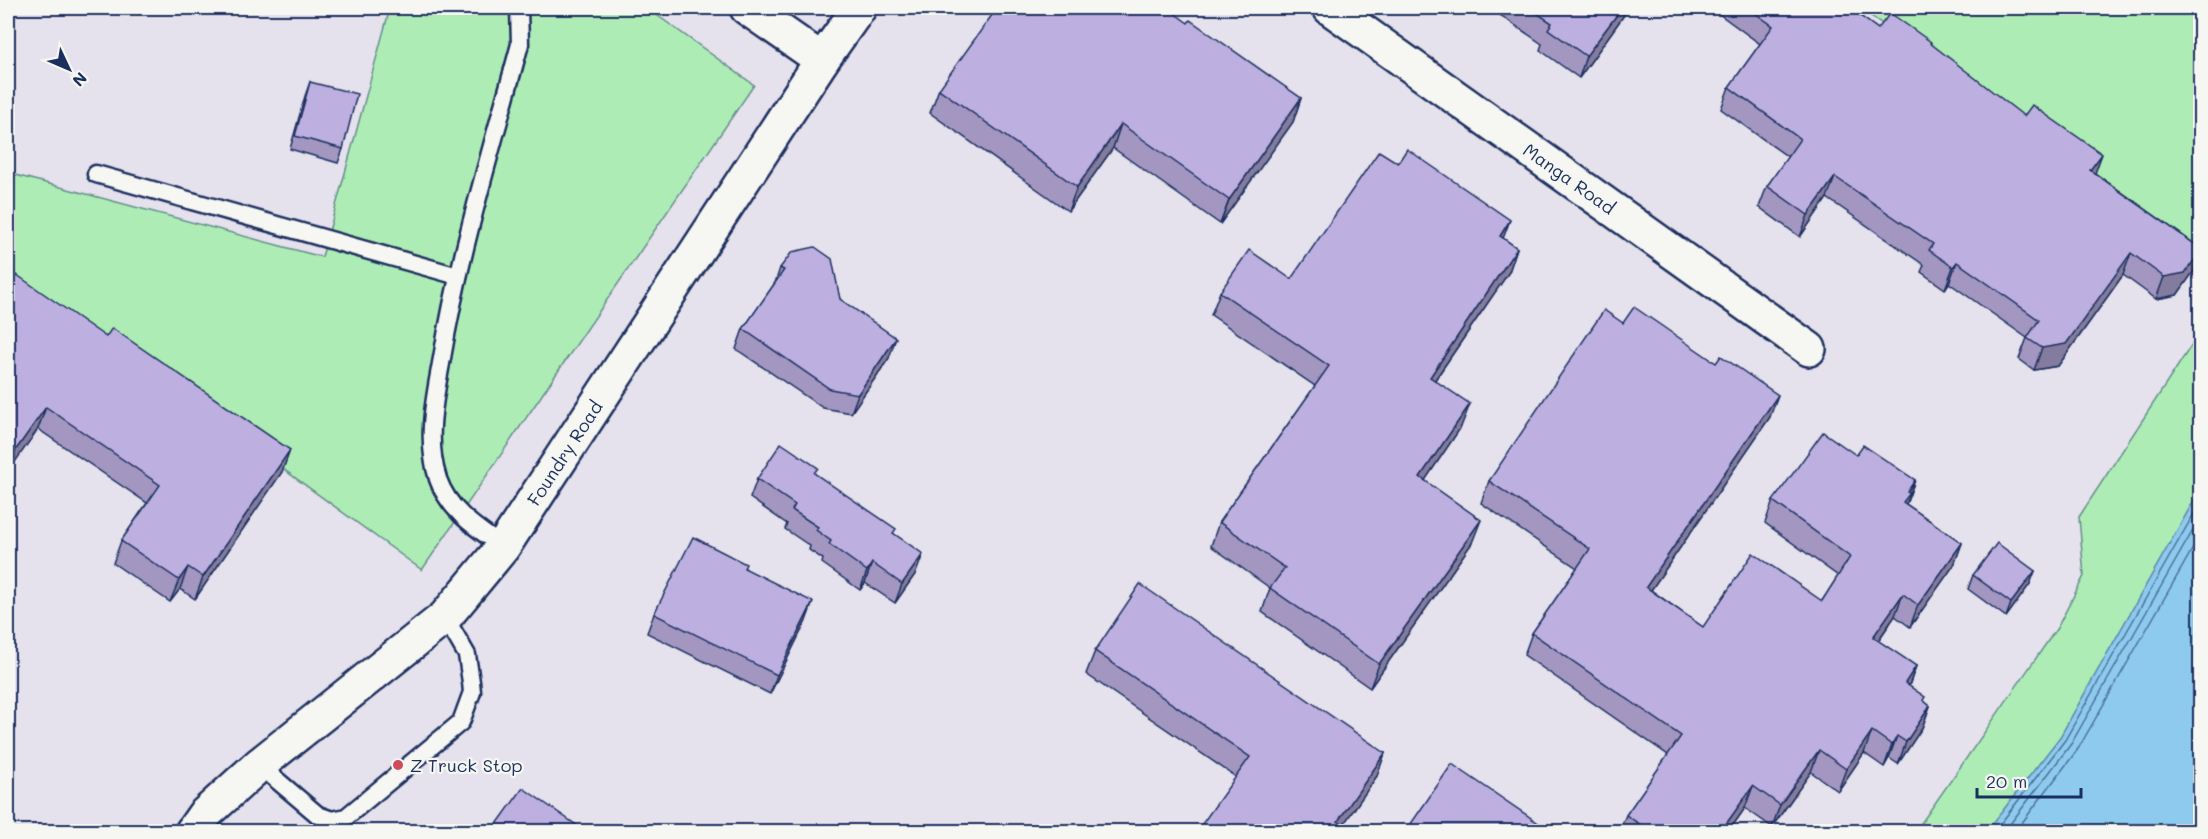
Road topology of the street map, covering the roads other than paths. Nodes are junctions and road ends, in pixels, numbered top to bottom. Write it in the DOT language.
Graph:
graph roads {
  1 [pos="519,8"];
  2 [pos="747,8"];
  3 [pos="859,8"];
  4 [pos="1330,8"];
  5 [pos="822,60"];
  6 [pos="96,174"];
  7 [pos="458,276"];
  8 [pos="1809,349"];
  9 [pos="503,547"];
  10 [pos="445,617"];
  11 [pos="259,765"];
  12 [pos="192,831"];
  1 -- 7 [label="lane"];
  2 -- 5 [label="street"];
  3 -- 5 [label="street, Foundry Road"];
  4 -- 8 [label="street, Manga Road"];
  5 -- 9 [label="street, Foundry Road"];
  6 -- 7 [label="lane"];
  7 -- 9 [label="lane"];
  9 -- 10 [label="street, Foundry Road"];
  10 -- 11 [label="street, Foundry Road"];
  10 -- 11 [label="lane"];
  11 -- 12 [label="street, Foundry Road"];
}
